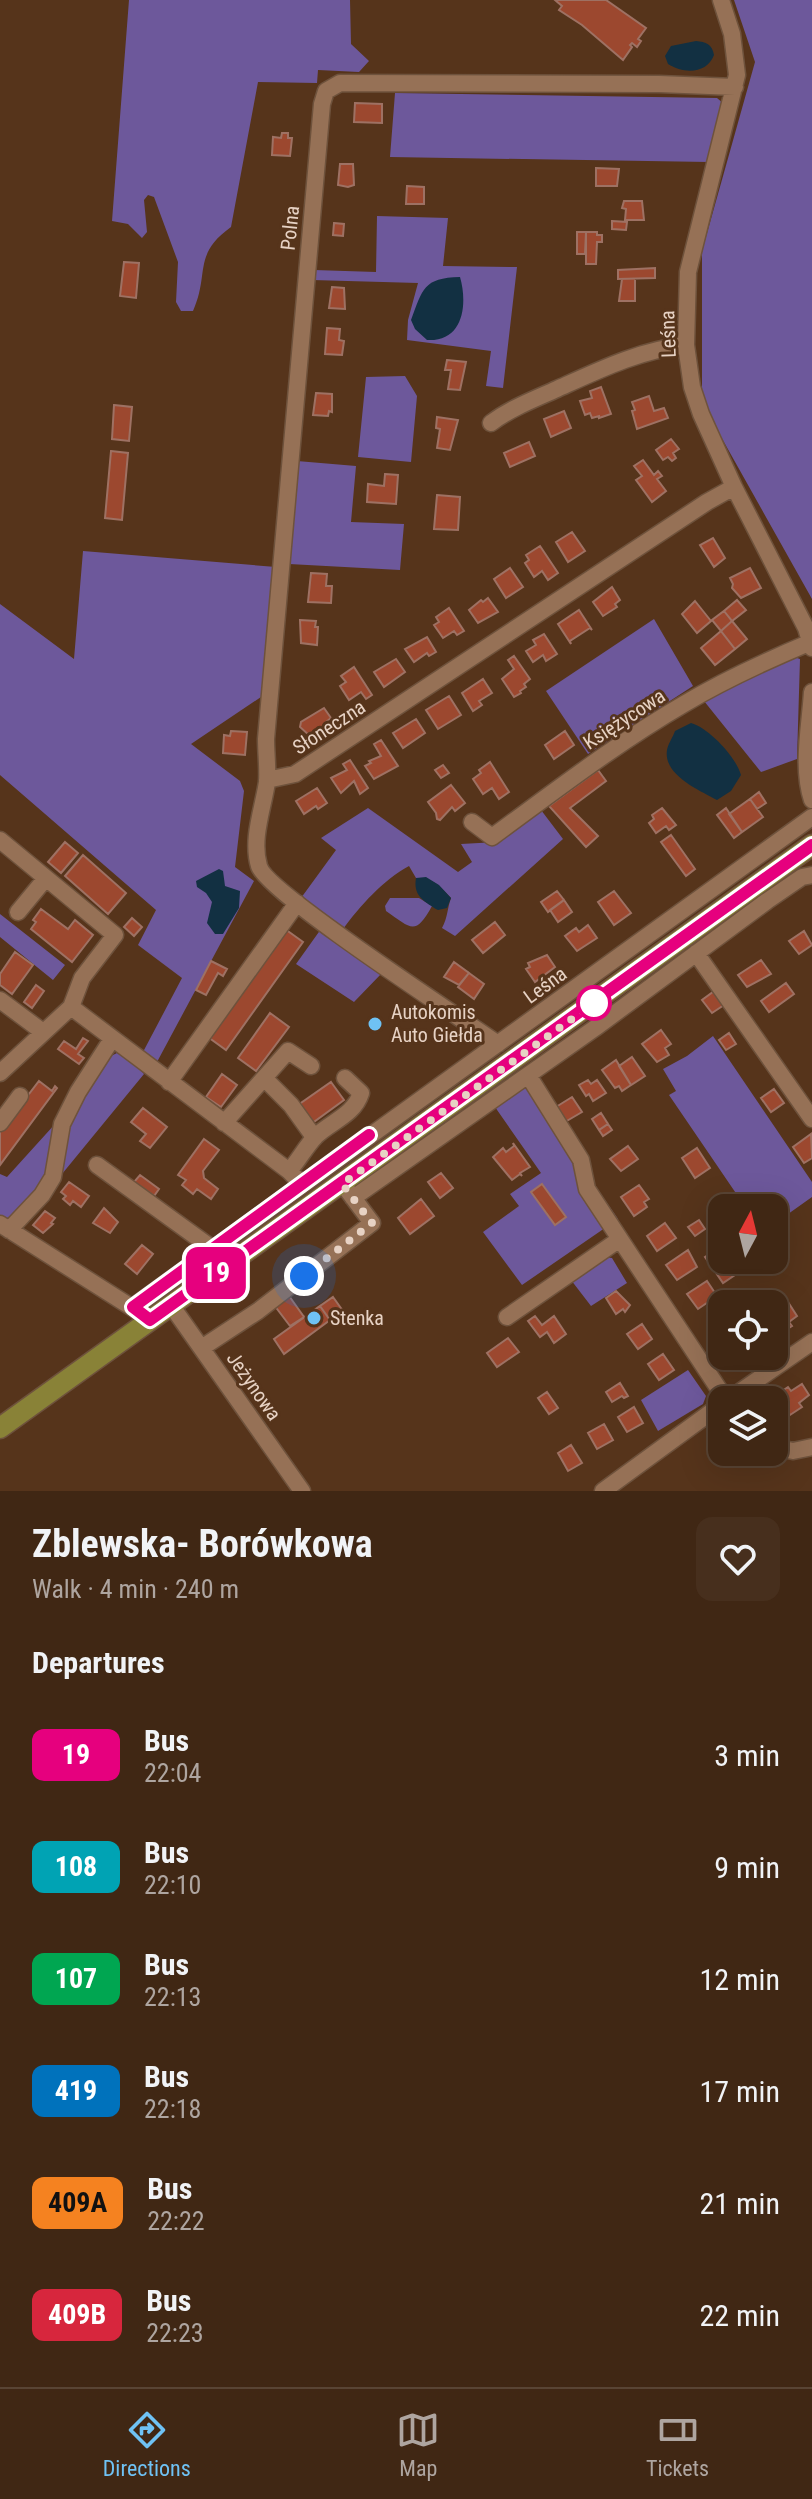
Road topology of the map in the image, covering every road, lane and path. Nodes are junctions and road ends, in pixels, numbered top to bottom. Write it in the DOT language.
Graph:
graph roads {
  1 [pos="721,0"];
  2 [pos="735,87"];
  3 [pos="686,345"];
  4 [pos="491,423"];
  5 [pos="734,487"];
  6 [pos="811,642"];
  7 [pos="812,648"];
  8 [pos="812,692"];
  9 [pos="267,780"];
  10 [pos="812,800"];
  11 [pos="812,817"];
  12 [pos="472,822"];
  13 [pos="0,840"];
  14 [pos="812,845"];
  15 [pos="812,875"];
  16 [pos="46,878"];
  17 [pos="297,903"];
  18 [pos="18,912"];
  19 [pos="696,953"];
  20 [pos="0,1000"];
  21 [pos="71,1007"];
  22 [pos="43,1032"];
  23 [pos="112,1039"];
  24 [pos="498,1044"];
  25 [pos="311,1066"];
  26 [pos="0,1073"];
  27 [pos="528,1075"];
  28 [pos="264,1078"];
  29 [pos="345,1078"];
  30 [pos="169,1082"];
  31 [pos="20,1096"];
  32 [pos="812,1119"];
  33 [pos="0,1123"];
  34 [pos="224,1123"];
  35 [pos="314,1137"];
  36 [pos="97,1165"];
  37 [pos="289,1171"];
  38 [pos="302,1184"];
  39 [pos="347,1191"];
  40 [pos="4,1227"];
  41 [pos="620,1239"];
  42 [pos="213,1249"];
  43 [pos="171,1305"];
  44 [pos="133,1307"];
  45 [pos="507,1317"];
  46 [pos="150,1320"];
  47 [pos="812,1342"];
  48 [pos="203,1347"];
  49 [pos="715,1386"];
  50 [pos="747,1386"];
  51 [pos="708,1414"];
  52 [pos="0,1428"];
  53 [pos="812,1447"];
  54 [pos="788,1450"];
  55 [pos="302,1491"];
  56 [pos="603,1491"];
  1 -- 2 [label="street, Leśna"];
  2 -- 3 [label="street, Leśna"];
  2 -- 9 [label="street, Polna"];
  3 -- 4 [label="street"];
  3 -- 5 [label="street, Leśna"];
  5 -- 6 [label="street, Leśna"];
  5 -- 9 [label="street, Słoneczna"];
  6 -- 7 [label="street, Leśna"];
  6 -- 12 [label="street, Księżycowa"];
  8 -- 10 [label="street"];
  9 -- 17 [label="street"];
  11 -- 24 [label="street, Leśna"];
  13 -- 16 [label="street"];
  14 -- 39 [label="main road"];
  15 -- 19 [label="street"];
  16 -- 18 [label="street"];
  16 -- 21 [label="street"];
  17 -- 24 [label="street"];
  17 -- 30 [label="street"];
  19 -- 27 [label="street"];
  19 -- 32 [label="street"];
  20 -- 22 [label="street"];
  21 -- 22 [label="street"];
  21 -- 23 [label="street"];
  22 -- 26 [label="street"];
  23 -- 30 [label="street"];
  23 -- 40 [label="street"];
  24 -- 38 [label="street, Leśna"];
  25 -- 28 [label="street"];
  27 -- 39 [label="street"];
  27 -- 41 [label="street"];
  28 -- 34 [label="street"];
  28 -- 35 [label="street"];
  29 -- 35 [label="street"];
  30 -- 34 [label="street"];
  31 -- 33 [label="street"];
  34 -- 37 [label="street"];
  35 -- 37 [label="street"];
  36 -- 42 [label="street"];
  37 -- 38 [label="street"];
  38 -- 42 [label="street, Leśna"];
  39 -- 43 [label="main road"];
  39 -- 48 [label="street"];
  40 -- 44 [label="street"];
  41 -- 45 [label="street"];
  41 -- 49 [label="street"];
  42 -- 44 [label="street, Leśna"];
  43 -- 46 [label="main road"];
  43 -- 48 [label="street, Jeżynowa"];
  44 -- 46 [label="street"];
  46 -- 52 [label="main road"];
  47 -- 50 [label="street"];
  48 -- 55 [label="street, Jeżynowa"];
  51 -- 56 [label="street"];
  53 -- 54 [label="street"];
}
